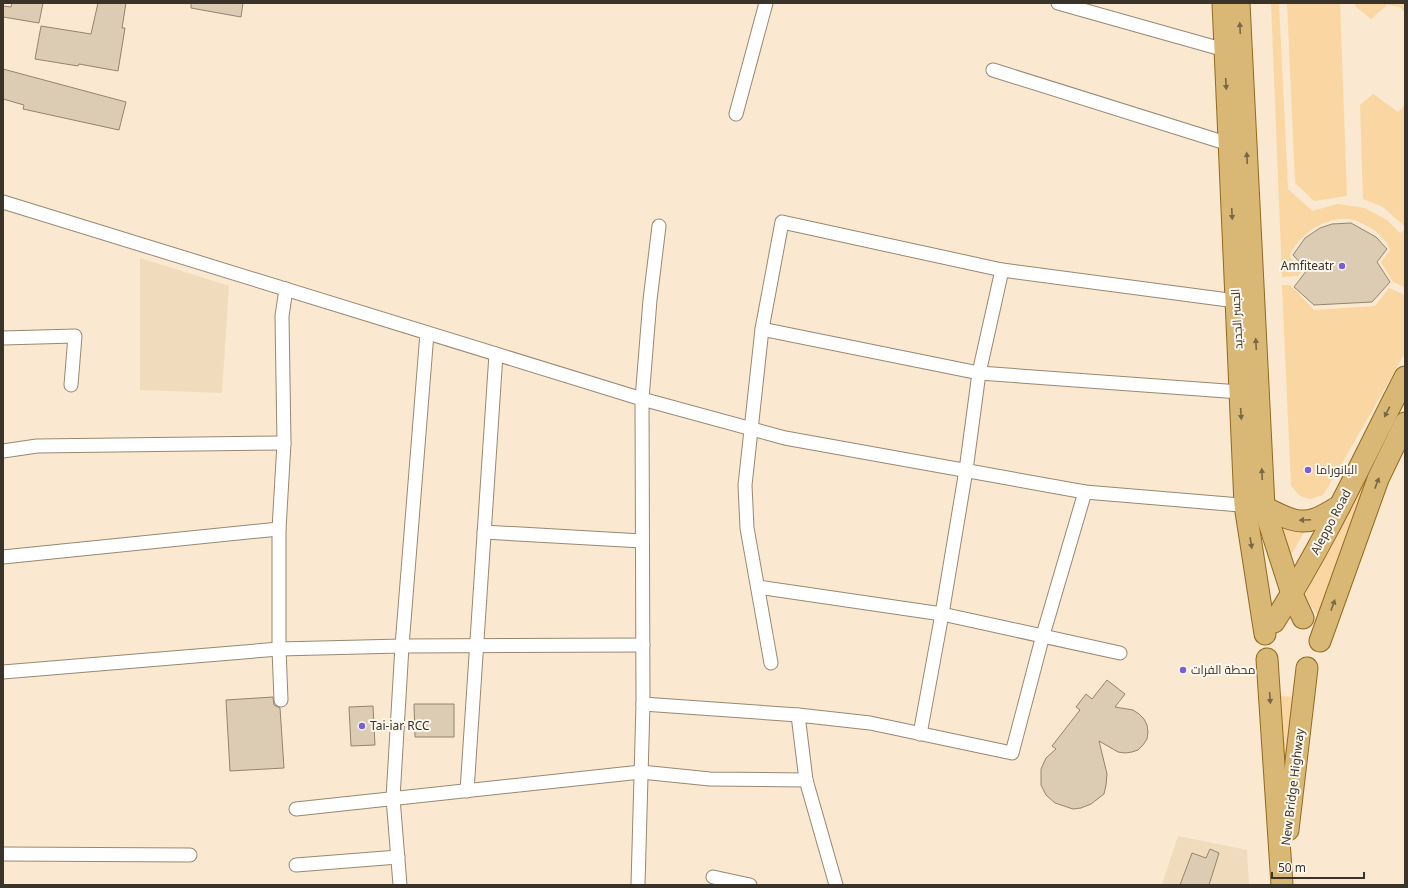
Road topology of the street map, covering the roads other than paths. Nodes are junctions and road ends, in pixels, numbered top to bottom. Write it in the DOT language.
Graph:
graph roads {
  1 [pos="766,3"];
  2 [pos="1058,3"];
  3 [pos="1222,3"];
  4 [pos="1239,3"];
  5 [pos="1225,50"];
  6 [pos="993,70"];
  7 [pos="736,114"];
  8 [pos="1229,144"];
  9 [pos="3,202"];
  10 [pos="659,226"];
  11 [pos="1002,270"];
  12 [pos="286,289"];
  13 [pos="1236,302"];
  14 [pos="762,329"];
  15 [pos="427,333"];
  16 [pos="3,338"];
  17 [pos="496,354"];
  18 [pos="979,374"];
  19 [pos="1405,377"];
  20 [pos="71,385"];
  21 [pos="1240,392"];
  22 [pos="642,399"];
  23 [pos="1405,423"];
  24 [pos="750,429"];
  25 [pos="284,443"];
  26 [pos="3,451"];
  27 [pos="966,470"];
  28 [pos="1085,492"];
  29 [pos="1254,506"];
  30 [pos="1340,506"];
  31 [pos="279,529"];
  32 [pos="484,532"];
  33 [pos="642,541"];
  34 [pos="3,557"];
  35 [pos="758,587"];
  36 [pos="1292,594"];
  37 [pos="942,614"];
  38 [pos="1302,618"];
  39 [pos="1269,628"];
  40 [pos="1043,635"];
  41 [pos="1320,642"];
  42 [pos="643,645"];
  43 [pos="402,646"];
  44 [pos="476,646"];
  45 [pos="279,649"];
  46 [pos="1120,653"];
  47 [pos="1267,659"];
  48 [pos="771,663"];
  49 [pos="1307,668"];
  50 [pos="3,672"];
  51 [pos="281,700"];
  52 [pos="643,704"];
  53 [pos="798,715"];
  54 [pos="920,734"];
  55 [pos="641,772"];
  56 [pos="806,780"];
  57 [pos="467,791"];
  58 [pos="393,798"];
  59 [pos="296,810"];
  60 [pos="3,854"];
  61 [pos="190,855"];
  62 [pos="398,857"];
  63 [pos="296,865"];
  64 [pos="712,877"];
  65 [pos="1282,882"];
  66 [pos="400,885"];
  67 [pos="638,885"];
  68 [pos="750,885"];
  69 [pos="836,885"];
  1 -- 7 [label="street"];
  2 -- 5 [label="street"];
  3 -- 5 [label="main road, الجسر الجديد"];
  29 -- 4 [label="main road, الجسر الجديد, one-way"];
  5 -- 8 [label="main road, الجسر الجديد, one-way"];
  6 -- 8 [label="street"];
  8 -- 13 [label="main road, الجسر الجديد, one-way"];
  9 -- 12 [label="street"];
  10 -- 22 [label="street"];
  11 -- 13 [label="street"];
  11 -- 14 [label="street"];
  11 -- 18 [label="street"];
  12 -- 15 [label="street"];
  12 -- 25 [label="street"];
  13 -- 21 [label="main road, الجسر الجديد"];
  14 -- 18 [label="street"];
  14 -- 24 [label="street"];
  15 -- 17 [label="street"];
  15 -- 43 [label="street"];
  16 -- 20 [label="street"];
  17 -- 22 [label="street"];
  17 -- 32 [label="street"];
  18 -- 21 [label="street"];
  18 -- 27 [label="street"];
  19 -- 30 [label="main road, Aleppo Road, one-way"];
  21 -- 29 [label="main road, الجسر الجديد, one-way"];
  22 -- 24 [label="street"];
  22 -- 33 [label="street"];
  41 -- 23 [label="main road, Aleppo Road, one-way"];
  24 -- 27 [label="street"];
  24 -- 35 [label="street"];
  25 -- 26 [label="street"];
  25 -- 31 [label="street"];
  27 -- 28 [label="street"];
  27 -- 37 [label="street"];
  28 -- 29 [label="street"];
  28 -- 40 [label="street"];
  30 -- 29 [label="main road, one-way"];
  29 -- 36 [label="main road, الجسر الجديد"];
  29 -- 39 [label="main road, الجسر الجديد, one-way"];
  30 -- 36 [label="main road, Aleppo Road"];
  31 -- 34 [label="street"];
  31 -- 45 [label="street"];
  32 -- 33 [label="street"];
  32 -- 44 [label="street"];
  33 -- 42 [label="street"];
  35 -- 37 [label="street"];
  35 -- 48 [label="street"];
  36 -- 38 [label="main road, الجسر الجديد"];
  36 -- 39 [label="main road, Aleppo Road"];
  37 -- 40 [label="street"];
  37 -- 54 [label="street"];
  38 -- 39 [label="main road"];
  38 -- 41 [label="main road"];
  39 -- 47 [label="main road"];
  40 -- 46 [label="street"];
  40 -- 54 [label="street"];
  41 -- 49 [label="main road"];
  42 -- 44 [label="street"];
  42 -- 52 [label="street"];
  43 -- 44 [label="street"];
  43 -- 45 [label="street"];
  43 -- 58 [label="street"];
  44 -- 57 [label="street"];
  45 -- 50 [label="street"];
  45 -- 51 [label="street"];
  47 -- 49 [label="main road"];
  47 -- 65 [label="main road, New Bridge Highway, one-way"];
  49 -- 65 [label="main road, New Bridge Highway"];
  52 -- 53 [label="street"];
  52 -- 55 [label="street"];
  53 -- 54 [label="street"];
  53 -- 56 [label="street"];
  55 -- 56 [label="street"];
  55 -- 57 [label="street"];
  55 -- 67 [label="street"];
  56 -- 69 [label="street"];
  57 -- 58 [label="street"];
  58 -- 59 [label="street"];
  58 -- 62 [label="street"];
  60 -- 61 [label="street"];
  62 -- 63 [label="street"];
  62 -- 66 [label="street"];
  64 -- 68 [label="street"];
}
